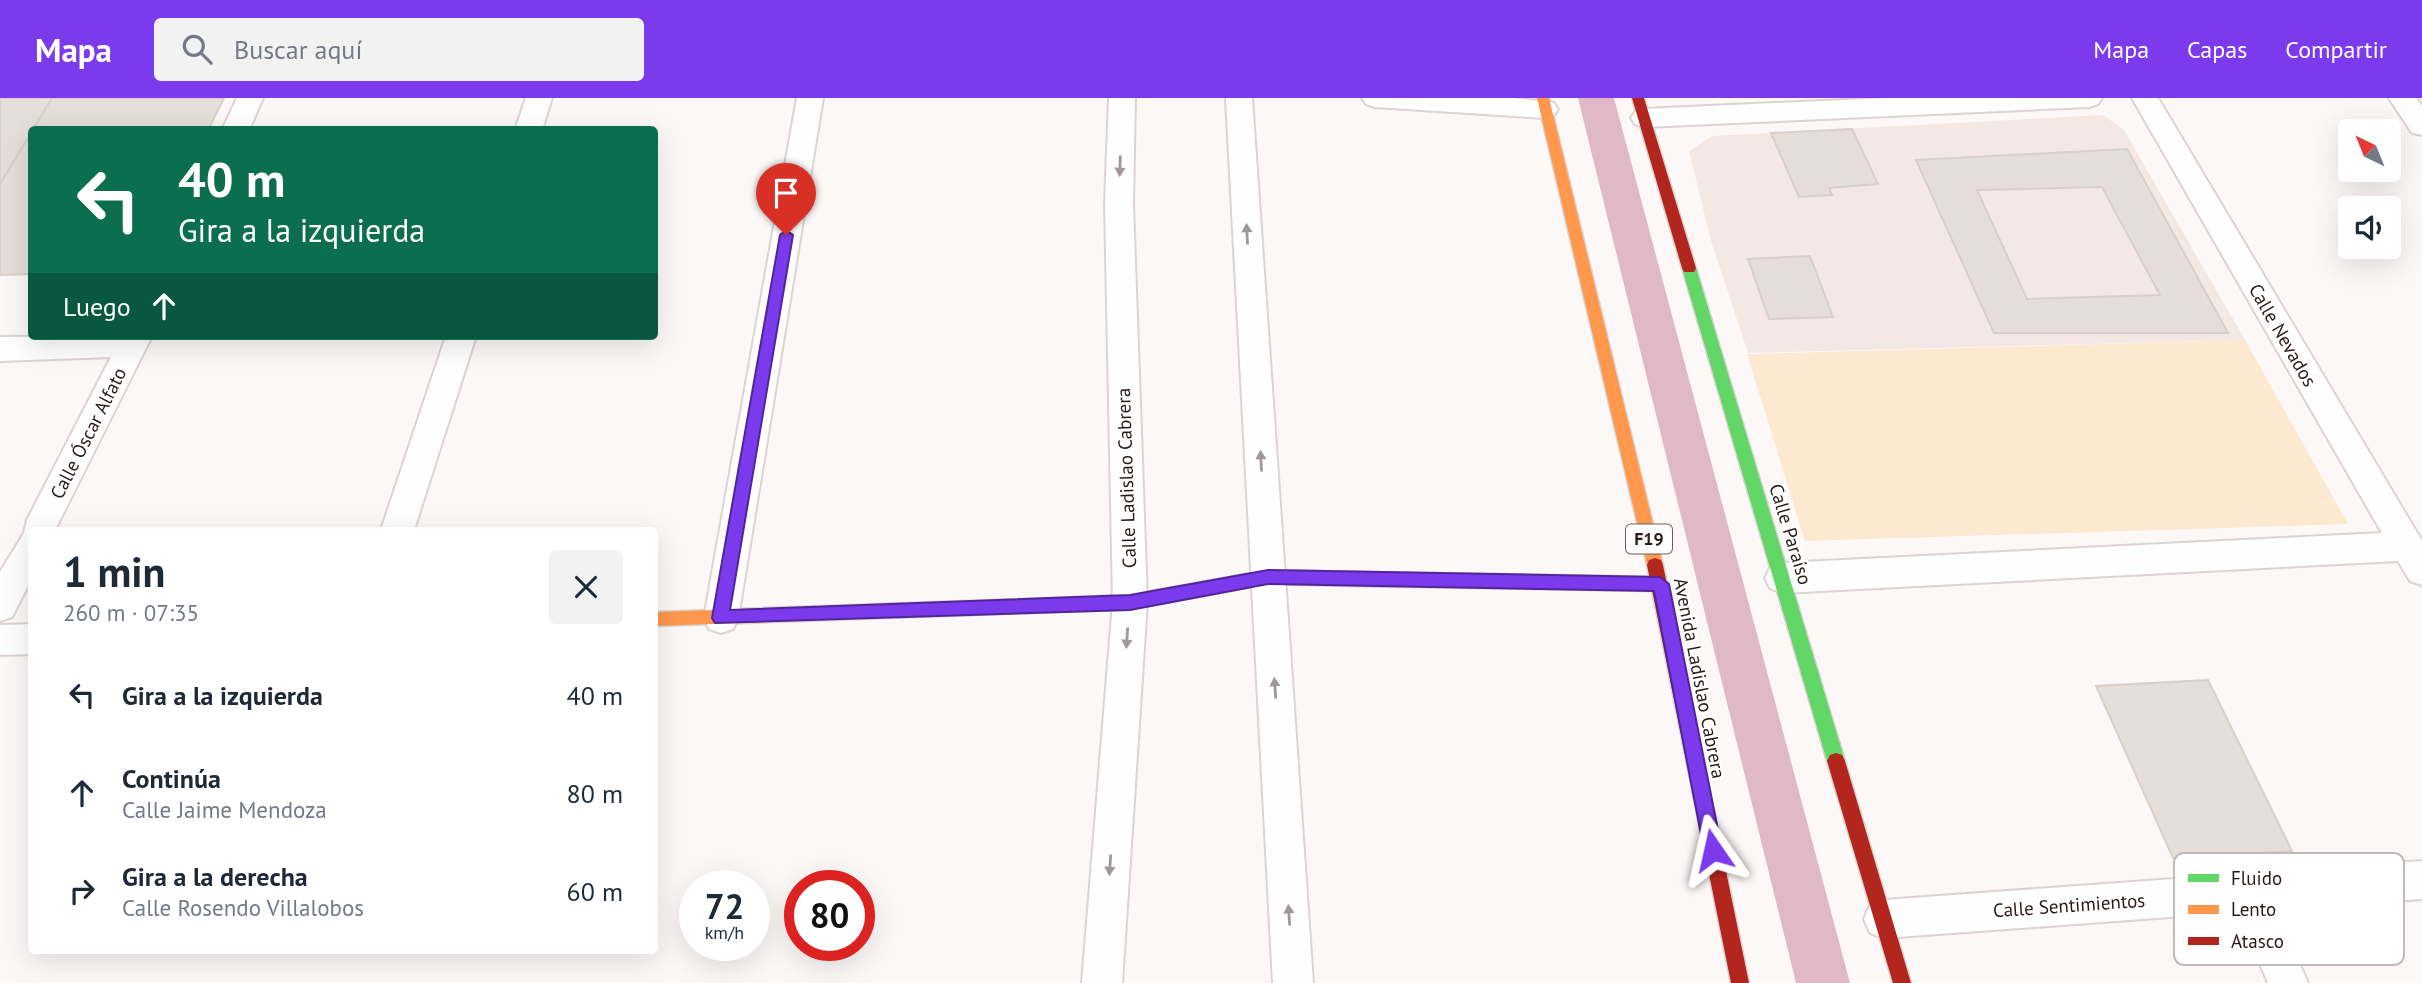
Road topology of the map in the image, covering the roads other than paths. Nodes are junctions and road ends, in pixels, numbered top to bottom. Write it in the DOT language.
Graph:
graph roads {
  1 [pos="250,98"];
  2 [pos="538,98"];
  3 [pos="810,98"];
  4 [pos="1122,98"];
  5 [pos="1239,98"];
  6 [pos="1375,98"];
  7 [pos="2089,98"];
  8 [pos="2145,98"];
  9 [pos="2402,98"];
  10 [pos="1463,102"];
  11 [pos="1904,102"];
  12 [pos="1544,103"];
  13 [pos="1641,108"];
  14 [pos="237,126"];
  15 [pos="529,126"];
  16 [pos="2422,126"];
  17 [pos="135,340"];
  18 [pos="460,340"];
  19 [pos="0,349"];
  20 [pos="40,527"];
  21 [pos="398,527"];
  22 [pos="28,552"];
  23 [pos="2415,558"];
  24 [pos="1268,577"];
  25 [pos="1782,578"];
  26 [pos="1660,584"];
  27 [pos="1130,603"];
  28 [pos="0,606"];
  29 [pos="721,618"];
  30 [pos="658,620"];
  31 [pos="28,639"];
  32 [pos="0,640"];
  33 [pos="2422,880"];
  34 [pos="2404,881"];
  35 [pos="2174,898"];
  36 [pos="1884,919"];
  37 [pos="2280,965"];
  38 [pos="1102,983"];
  39 [pos="1293,983"];
  40 [pos="1740,983"];
  41 [pos="1902,983"];
  42 [pos="2288,983"];
  1 -- 14 [label="street"];
  2 -- 15 [label="street"];
  3 -- 29 [label="street"];
  4 -- 27 [label="street, Calle Ladislao Cabrera, one-way"];
  24 -- 5 [label="street, one-way"];
  6 -- 10 [label="street"];
  7 -- 11 [label="street"];
  8 -- 23 [label="street, Calle Nevados"];
  9 -- 16 [label="street"];
  10 -- 12 [label="street"];
  11 -- 13 [label="street"];
  12 -- 26 [label="main road, Avenida Ladislao Cabrera / F19"];
  13 -- 25 [label="main road, Calle Paraíso"];
  17 -- 19 [label="street"];
  17 -- 20 [label="street, Calle Óscar Alfato"];
  18 -- 21 [label="street"];
  22 -- 28 [label="street"];
  23 -- 25 [label="street"];
  24 -- 26 [label="main road"];
  24 -- 27 [label="main road"];
  39 -- 24 [label="street, one-way"];
  25 -- 36 [label="main road, Calle Paraíso"];
  26 -- 40 [label="main road, Avenida Ladislao Cabrera / F19"];
  27 -- 29 [label="main road"];
  27 -- 38 [label="street, Calle Ladislao Cabrera, one-way"];
  29 -- 30 [label="main road"];
  31 -- 32 [label="street"];
  33 -- 34 [label="street, Calle Sentimientos"];
  35 -- 36 [label="street, Calle Sentimientos"];
  36 -- 41 [label="main road, Calle Paraíso"];
  37 -- 42 [label="street"];
}
